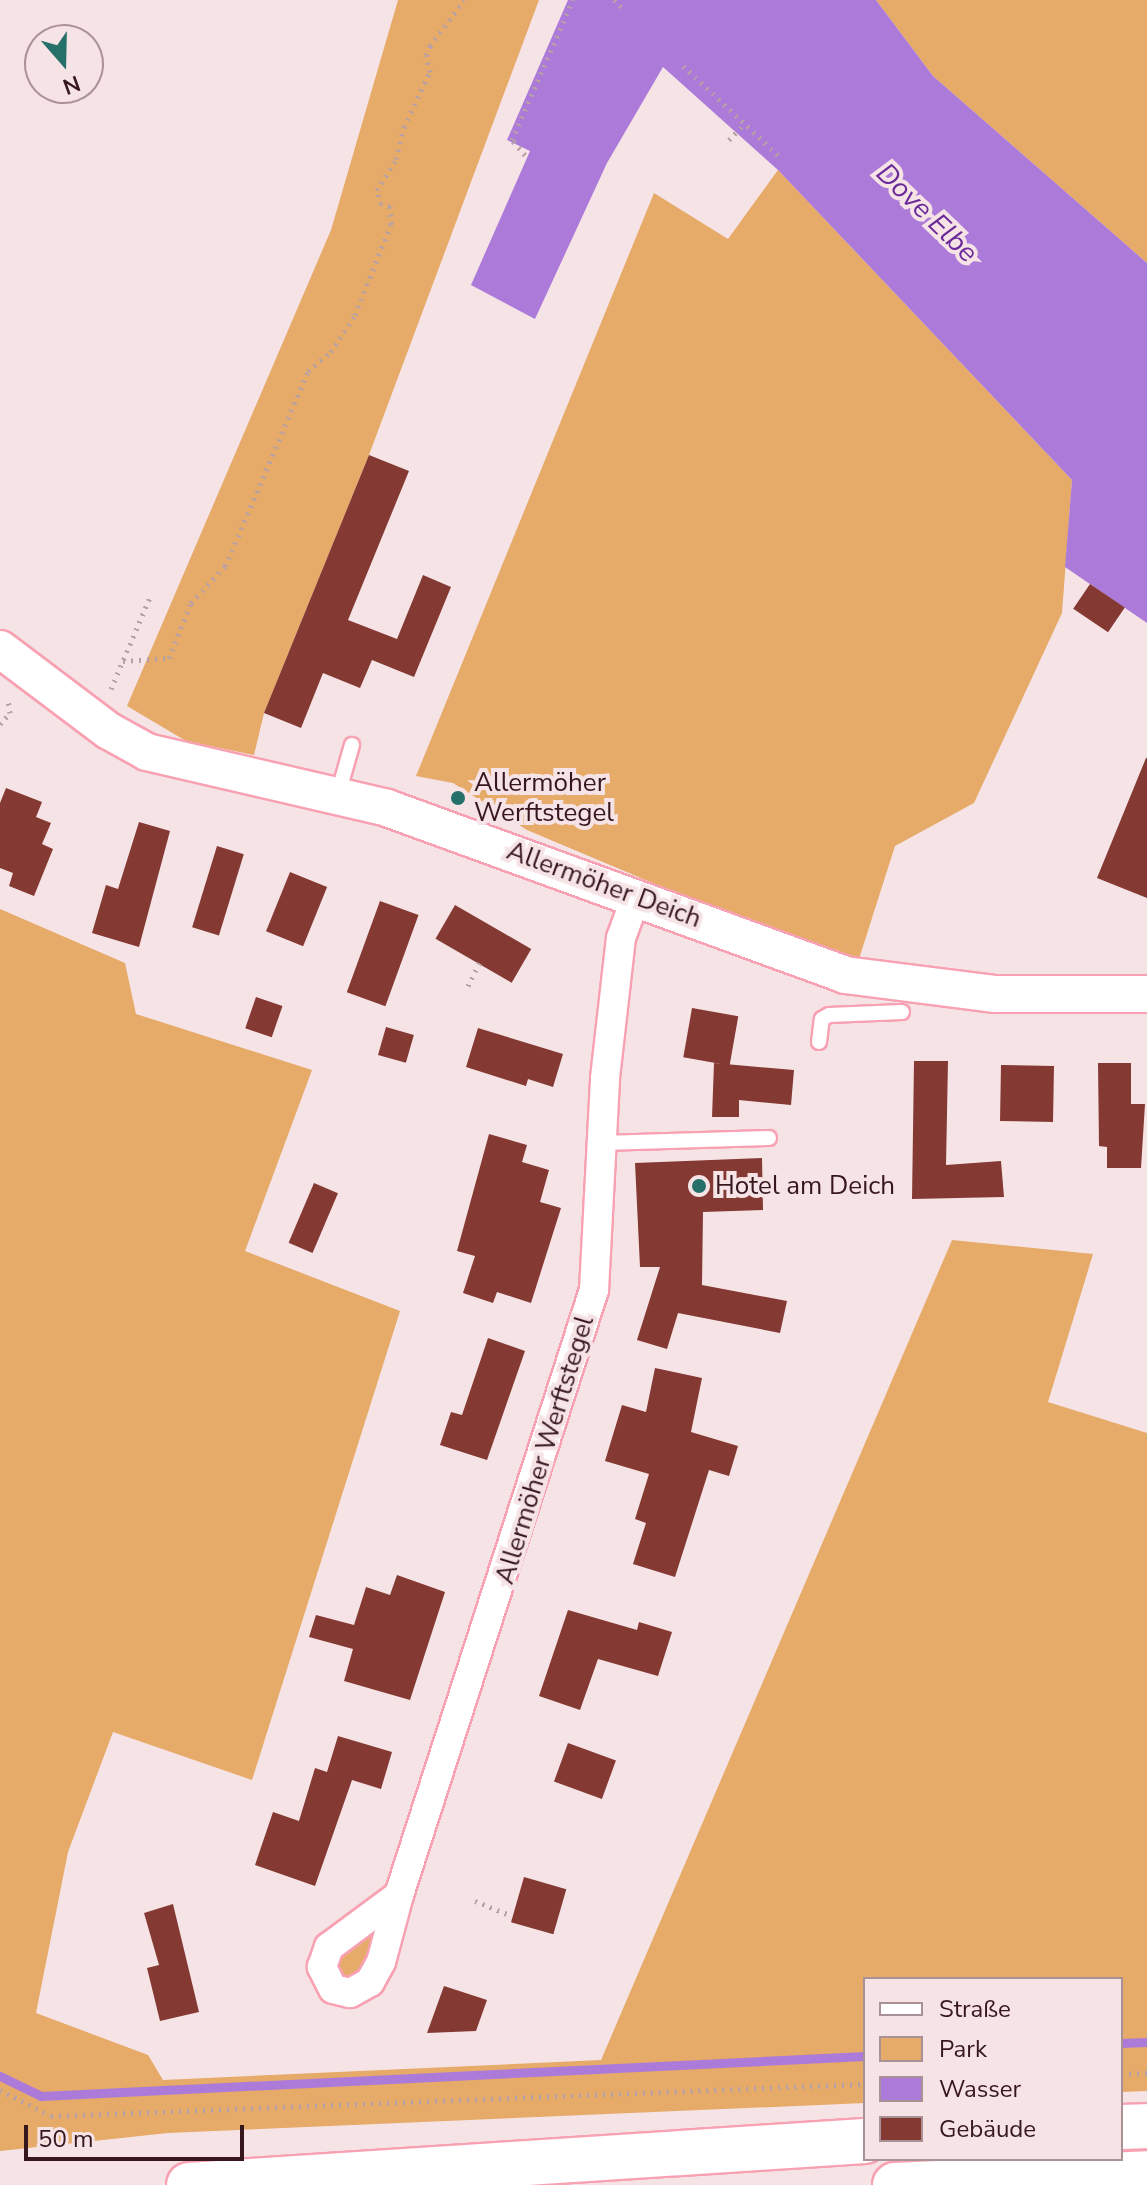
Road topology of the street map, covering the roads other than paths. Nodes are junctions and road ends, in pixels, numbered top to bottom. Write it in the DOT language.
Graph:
graph roads {
  1 [pos="0,649"];
  2 [pos="352,745"];
  3 [pos="338,795"];
  4 [pos="636,897"];
  5 [pos="1147,994"];
  6 [pos="902,1012"];
  7 [pos="819,1042"];
  8 [pos="769,1138"];
  9 [pos="601,1143"];
  10 [pos="399,1895"];
  11 [pos="1147,2126"];
  12 [pos="1123,2127"];
  13 [pos="863,2141"];
  14 [pos="1147,2173"];
  15 [pos="1091,2175"];
  16 [pos="189,2185"];
  17 [pos="895,2185"];
  18 [pos="1046,2185"];
  1 -- 3 [label="street, Allermöher Deich"];
  2 -- 3 [label="lane"];
  3 -- 4 [label="street, Allermöher Deich"];
  4 -- 5 [label="street, Allermöher Deich"];
  4 -- 9 [label="street, Allermöher Werftstegel"];
  6 -- 7 [label="lane"];
  8 -- 9 [label="lane"];
  9 -- 10 [label="street, Allermöher Werftstegel"];
  11 -- 12 [label="highway"];
  13 -- 16 [label="highway"];
  14 -- 15 [label="highway"];
  15 -- 17 [label="highway"];
  15 -- 18 [label="highway"];
}
